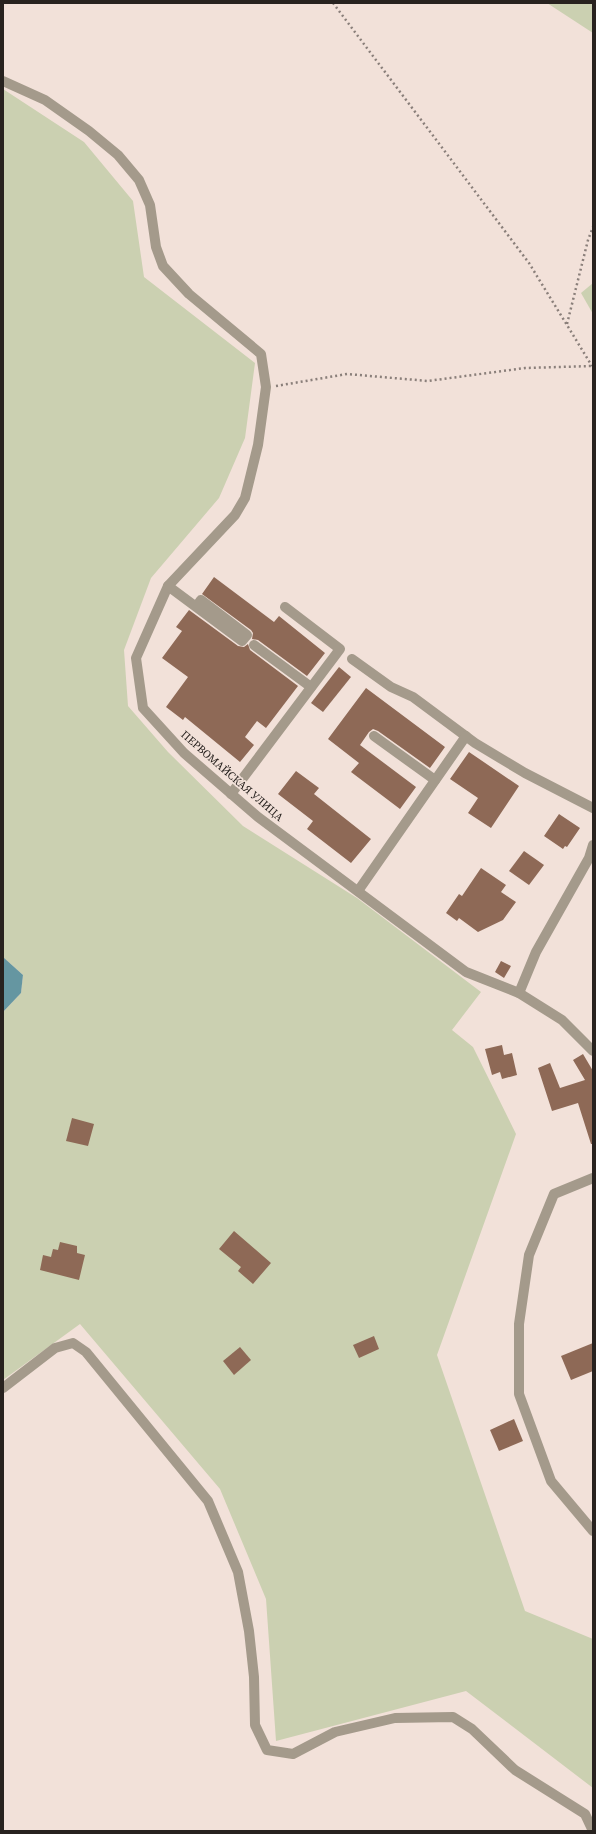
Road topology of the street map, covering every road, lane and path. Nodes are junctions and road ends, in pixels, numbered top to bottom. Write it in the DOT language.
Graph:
graph roads {
  1 [pos="333,3"];
  2 [pos="3,80"];
  3 [pos="593,227"];
  4 [pos="567,325"];
  5 [pos="592,366"];
  6 [pos="266,387"];
  7 [pos="168,586"];
  8 [pos="196,607"];
  9 [pos="285,607"];
  10 [pos="254,645"];
  11 [pos="352,658"];
  12 [pos="311,687"];
  13 [pos="374,736"];
  14 [pos="466,736"];
  15 [pos="435,780"];
  16 [pos="231,794"];
  17 [pos="593,808"];
  18 [pos="593,846"];
  19 [pos="358,891"];
  20 [pos="519,993"];
  21 [pos="593,1051"];
  22 [pos="593,1178"];
  23 [pos="3,1388"];
  24 [pos="593,1531"];
  25 [pos="593,1831"];
  1 -- 4 [label="path"];
  2 -- 6 [label="street, ПЕРВОМАЙСКАЯ УЛИЦА"];
  3 -- 4 [label="path"];
  4 -- 5 [label="path"];
  5 -- 6 [label="path"];
  6 -- 7 [label="street, ПЕРВОМАЙСКАЯ УЛИЦА"];
  7 -- 8 [label="street"];
  7 -- 16 [label="street, ПЕРВОМАЙСКАЯ УЛИЦА"];
  8 -- 8 [label="street"];
  9 -- 12 [label="street"];
  10 -- 12 [label="street"];
  11 -- 14 [label="street"];
  12 -- 16 [label="street"];
  13 -- 15 [label="street"];
  14 -- 15 [label="street"];
  14 -- 17 [label="street"];
  15 -- 19 [label="street"];
  16 -- 19 [label="street, ПЕРВОМАЙСКАЯ УЛИЦА"];
  18 -- 20 [label="street"];
  19 -- 20 [label="street, ПЕРВОМАЙСКАЯ УЛИЦА"];
  20 -- 21 [label="street, ПЕРВОМАЙСКАЯ УЛИЦА"];
  22 -- 24 [label="street"];
  23 -- 25 [label="street"];
}
